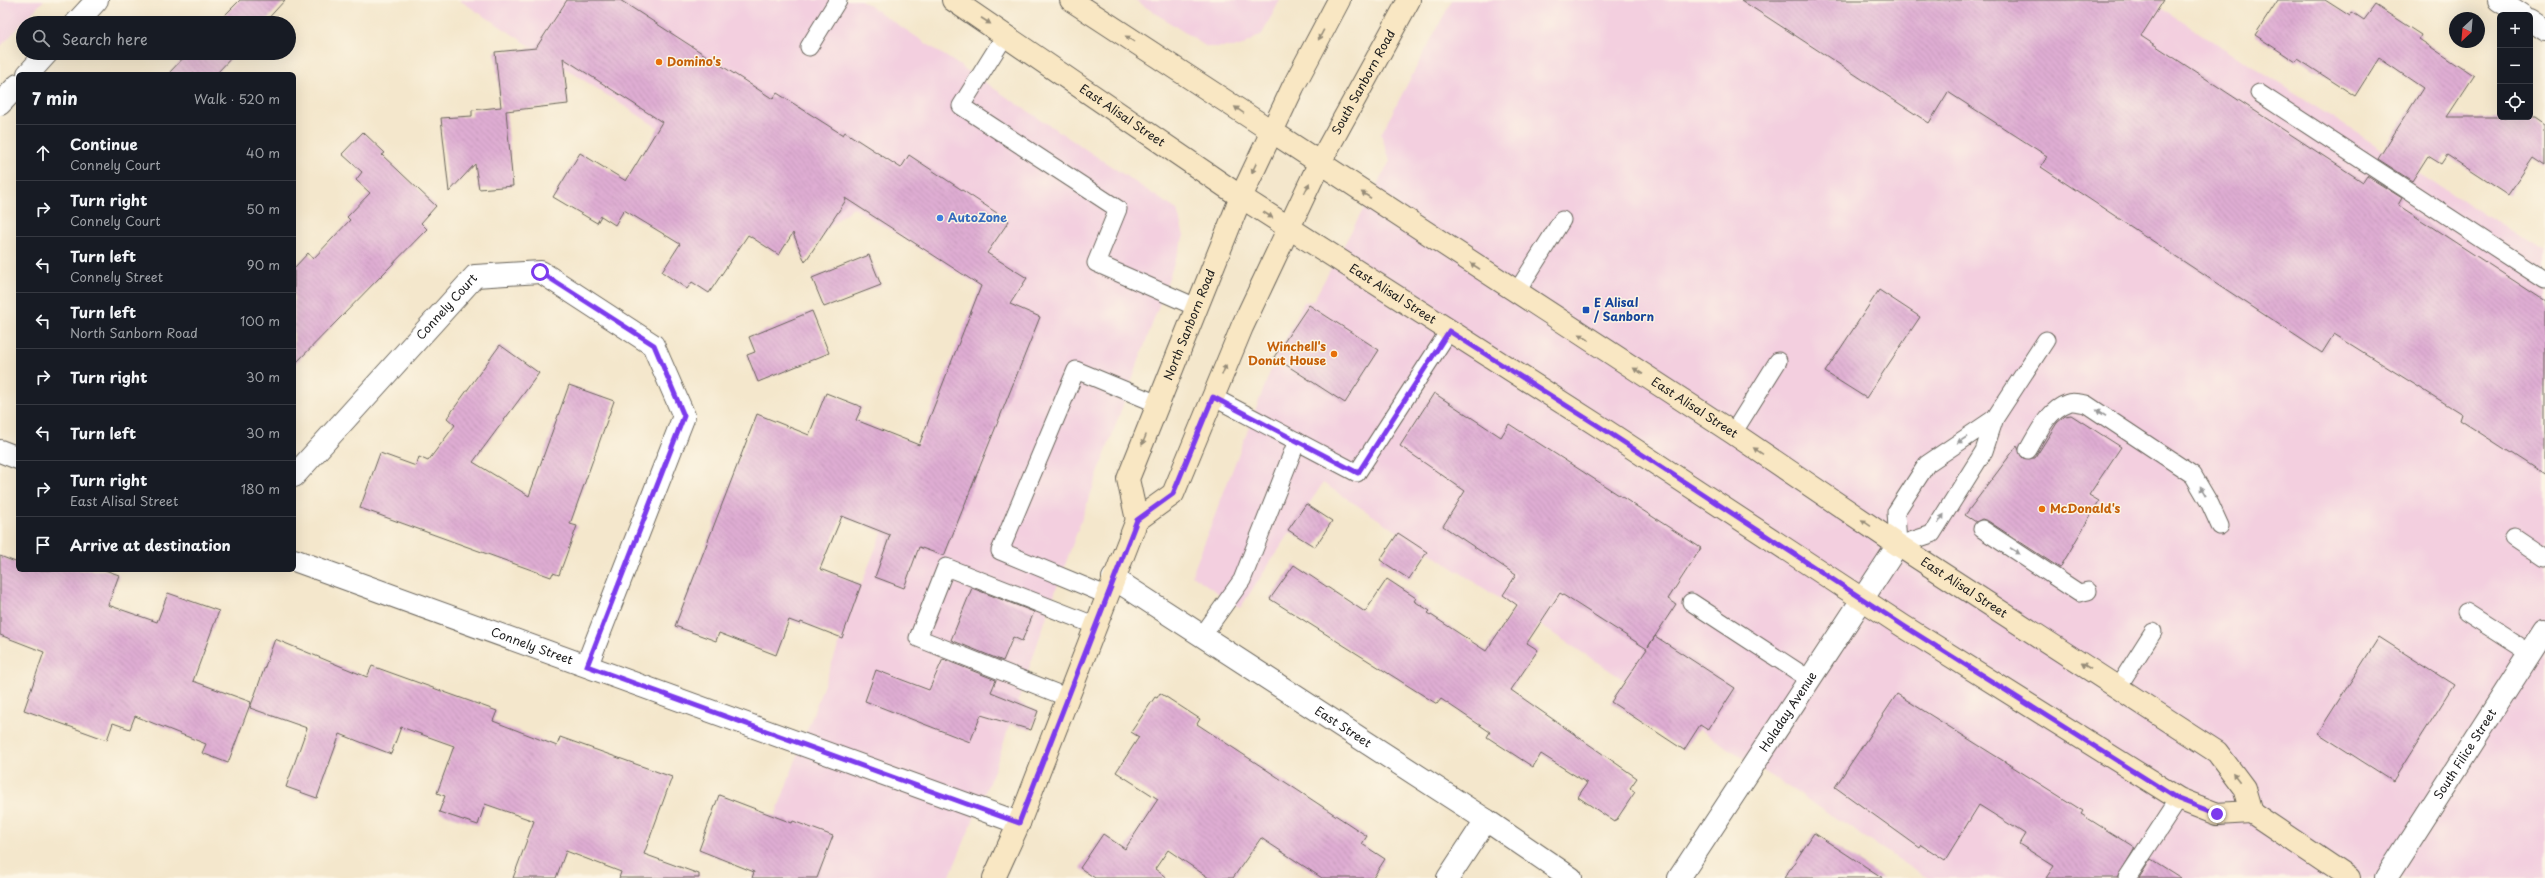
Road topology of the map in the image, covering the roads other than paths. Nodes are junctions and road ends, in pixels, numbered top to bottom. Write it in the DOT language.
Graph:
graph roads {
  1 [pos="97,0"];
  2 [pos="838,0"];
  3 [pos="953,0"];
  4 [pos="1072,0"];
  5 [pos="1339,0"];
  6 [pos="1409,0"];
  7 [pos="2517,9"];
  8 [pos="82,16"];
  9 [pos="2545,30"];
  10 [pos="1006,34"];
  11 [pos="808,47"];
  12 [pos="41,60"];
  13 [pos="30,72"];
  14 [pos="16,86"];
  15 [pos="2260,93"];
  16 [pos="0,104"];
  17 [pos="1270,132"];
  18 [pos="1319,164"];
  19 [pos="1241,197"];
  20 [pos="1562,220"];
  21 [pos="1289,228"];
  22 [pos="2545,280"];
  23 [pos="1516,293"];
  24 [pos="1196,307"];
  25 [pos="1449,331"];
  26 [pos="2046,340"];
  27 [pos="1778,361"];
  28 [pos="1213,397"];
  29 [pos="1158,404"];
  30 [pos="1995,418"];
  31 [pos="1733,433"];
  32 [pos="1297,441"];
  33 [pos="2028,450"];
  34 [pos="0,451"];
  35 [pos="16,457"];
  36 [pos="296,474"];
  37 [pos="1137,520"];
  38 [pos="2220,526"];
  39 [pos="1982,529"];
  40 [pos="2514,537"];
  41 [pos="1898,545"];
  42 [pos="2545,558"];
  43 [pos="296,561"];
  44 [pos="1109,586"];
  45 [pos="2088,591"];
  46 [pos="1862,599"];
  47 [pos="1692,602"];
  48 [pos="2466,612"];
  49 [pos="1094,625"];
  50 [pos="2545,630"];
  51 [pos="2153,632"];
  52 [pos="1202,636"];
  53 [pos="2530,653"];
  54 [pos="587,666"];
  55 [pos="1809,680"];
  56 [pos="2118,687"];
  57 [pos="1066,696"];
  58 [pos="2178,799"];
  59 [pos="2252,812"];
  60 [pos="1486,820"];
  61 [pos="1019,823"];
  62 [pos="994,878"];
  63 [pos="1448,878"];
  64 [pos="1571,878"];
  65 [pos="1679,878"];
  66 [pos="2127,878"];
  67 [pos="2349,878"];
  68 [pos="2386,878"];
  1 -- 8 [label="street"];
  2 -- 11 [label="lane"];
  3 -- 10 [label="main road, East Alisal Street, one-way"];
  17 -- 4 [label="main road, East Alisal Street, one-way"];
  5 -- 17 [label="main road, one-way"];
  6 -- 18 [label="main road, South Sanborn Road"];
  7 -- 9 [label="street"];
  10 -- 19 [label="main road, East Alisal Street"];
  10 -- 24 [label="lane"];
  12 -- 13 [label="street"];
  14 -- 16 [label="street"];
  15 -- 22 [label="lane"];
  17 -- 18 [label="main road, East Alisal Street"];
  17 -- 19 [label="main road, North Sanborn Road, one-way"];
  21 -- 18 [label="main road, one-way"];
  23 -- 18 [label="main road, East Alisal Street, one-way"];
  19 -- 21 [label="main road, East Alisal Street, one-way"];
  19 -- 24 [label="main road, North Sanborn Road"];
  20 -- 23 [label="lane"];
  21 -- 25 [label="main road, East Alisal Street"];
  28 -- 21 [label="main road, one-way"];
  31 -- 23 [label="main road, East Alisal Street, one-way"];
  24 -- 29 [label="main road, North Sanborn Road"];
  25 -- 32 [label="lane"];
  25 -- 46 [label="main road, East Alisal Street"];
  26 -- 30 [label="lane"];
  27 -- 31 [label="lane"];
  28 -- 32 [label="lane"];
  28 -- 37 [label="main road"];
  29 -- 37 [label="main road, North Sanborn Road, one-way"];
  29 -- 44 [label="lane"];
  41 -- 30 [label="lane, one-way"];
  30 -- 41 [label="lane, one-way"];
  41 -- 31 [label="main road, East Alisal Street, one-way"];
  32 -- 52 [label="lane"];
  38 -- 33 [label="lane, one-way"];
  34 -- 35 [label="street"];
  36 -- 54 [label="street, Connely Court"];
  37 -- 44 [label="main road"];
  39 -- 45 [label="lane, one-way"];
  40 -- 42 [label="lane"];
  41 -- 46 [label="street, Holaday Avenue"];
  56 -- 41 [label="main road, East Alisal Street, one-way"];
  43 -- 54 [label="street, Connely Street"];
  44 -- 49 [label="main road"];
  44 -- 52 [label="street, East Street"];
  46 -- 55 [label="street, Holaday Avenue"];
  46 -- 58 [label="main road, East Alisal Street"];
  47 -- 55 [label="lane"];
  48 -- 53 [label="lane"];
  49 -- 57 [label="main road"];
  49 -- 57 [label="lane"];
  50 -- 53 [label="street, South Filice Street"];
  51 -- 56 [label="lane"];
  52 -- 60 [label="street, East Street"];
  53 -- 68 [label="street, South Filice Street"];
  54 -- 61 [label="street, Connely Street"];
  55 -- 65 [label="street, Holaday Avenue"];
  59 -- 56 [label="main road, East Alisal Street, one-way"];
  57 -- 61 [label="main road"];
  58 -- 59 [label="main road, East Alisal Street"];
  58 -- 66 [label="lane"];
  59 -- 67 [label="main road"];
  60 -- 63 [label="street"];
  60 -- 64 [label="street, East Street"];
  61 -- 62 [label="main road"];
}
